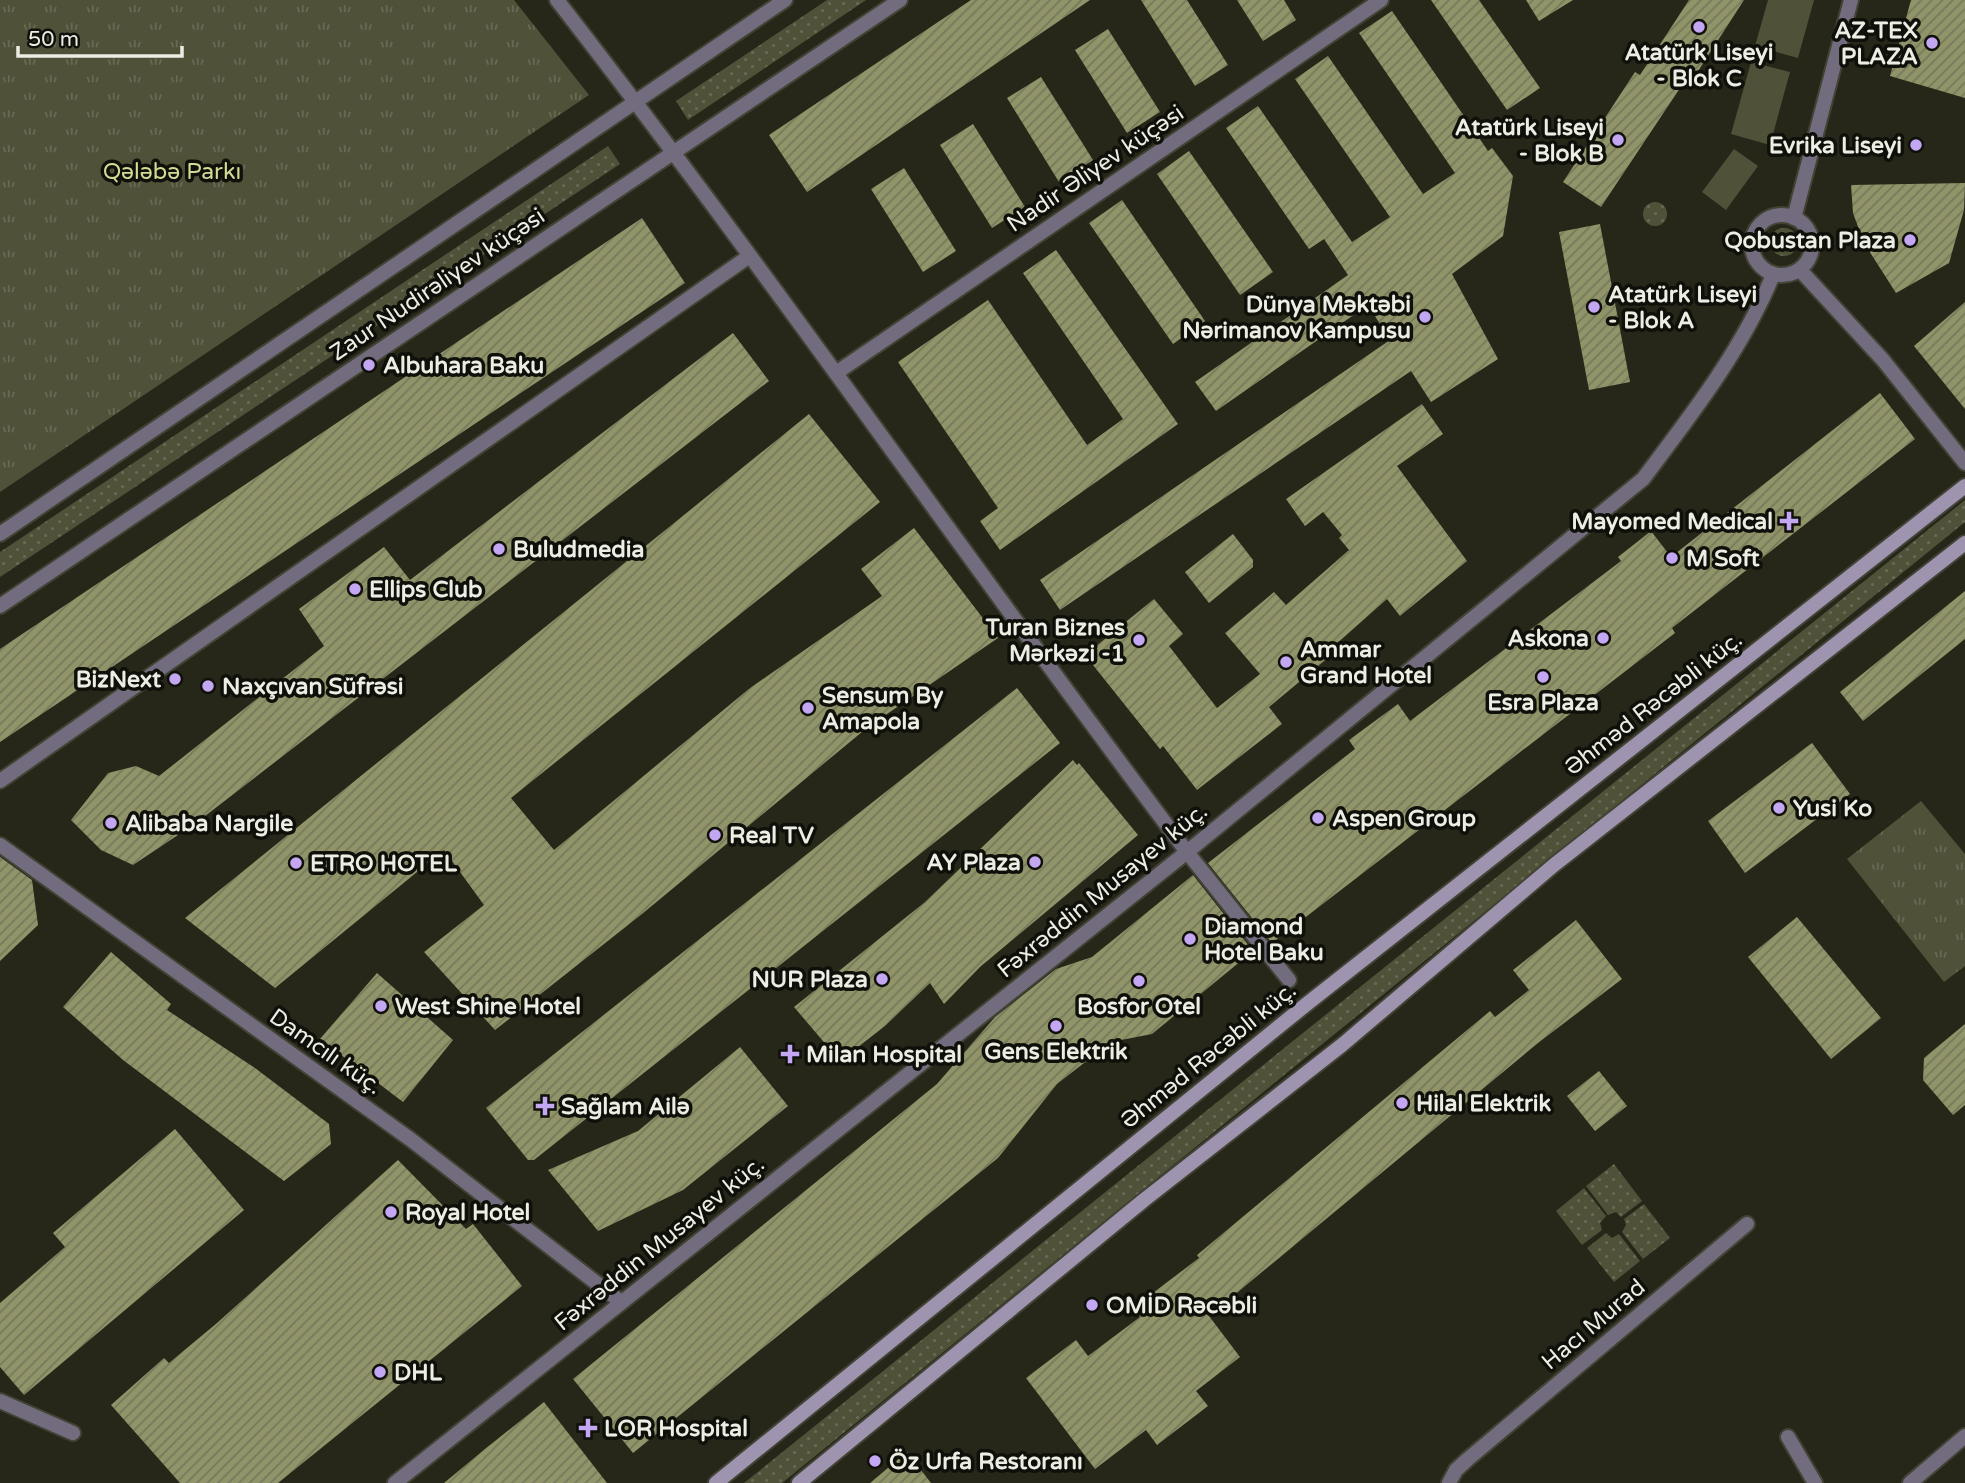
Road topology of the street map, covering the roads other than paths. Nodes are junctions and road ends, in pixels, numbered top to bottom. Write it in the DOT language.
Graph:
graph roads {
  1 [pos="557,0"];
  2 [pos="785,0"];
  3 [pos="900,0"];
  4 [pos="1381,0"];
  5 [pos="1851,0"];
  6 [pos="635,100"];
  7 [pos="674,151"];
  8 [pos="1794,218"];
  9 [pos="748,257"];
  10 [pos="1800,270"];
  11 [pos="1773,275"];
  12 [pos="836,373"];
  13 [pos="1965,463"];
  14 [pos="1965,486"];
  15 [pos="0,534"];
  16 [pos="1965,543"];
  17 [pos="0,606"];
  18 [pos="0,781"];
  19 [pos="0,845"];
  20 [pos="1187,852"];
  21 [pos="1289,980"];
  22 [pos="1747,1224"];
  23 [pos="621,1302"];
  24 [pos="0,1401"];
  25 [pos="73,1433"];
  26 [pos="1965,1436"];
  27 [pos="1788,1437"];
  28 [pos="395,1483"];
  29 [pos="716,1483"];
  30 [pos="799,1483"];
  31 [pos="1450,1483"];
  32 [pos="1815,1483"];
  33 [pos="1910,1483"];
  1 -- 6 [label="street"];
  2 -- 6 [label="street, Zaur Nudirəliyev küçəsi"];
  3 -- 7 [label="street, Zaur Nudirəliyev küçəsi"];
  4 -- 12 [label="street, Nadir Əliyev küçəsi"];
  5 -- 8 [label="street"];
  6 -- 7 [label="street"];
  6 -- 15 [label="street, Zaur Nudirəliyev küçəsi"];
  7 -- 9 [label="street"];
  7 -- 17 [label="street, Zaur Nudirəliyev küçəsi"];
  8 -- 10 [label="street"];
  8 -- 11 [label="street"];
  9 -- 12 [label="street"];
  9 -- 18 [label="street"];
  10 -- 11 [label="street"];
  10 -- 13 [label="street"];
  11 -- 20 [label="street, Fəxrəddin Musayev küç."];
  12 -- 20 [label="street"];
  14 -- 29 [label="main road, Əhməd Rəcəbli küç."];
  16 -- 30 [label="main road"];
  19 -- 23 [label="street, Damcılı küç."];
  20 -- 21 [label="street"];
  20 -- 23 [label="street, Fəxrəddin Musayev küç."];
  22 -- 31 [label="street, Hacı Murad"];
  23 -- 28 [label="street, Fəxrəddin Musayev küç."];
  24 -- 25 [label="street"];
  26 -- 33 [label="street"];
  27 -- 32 [label="street"];
}
